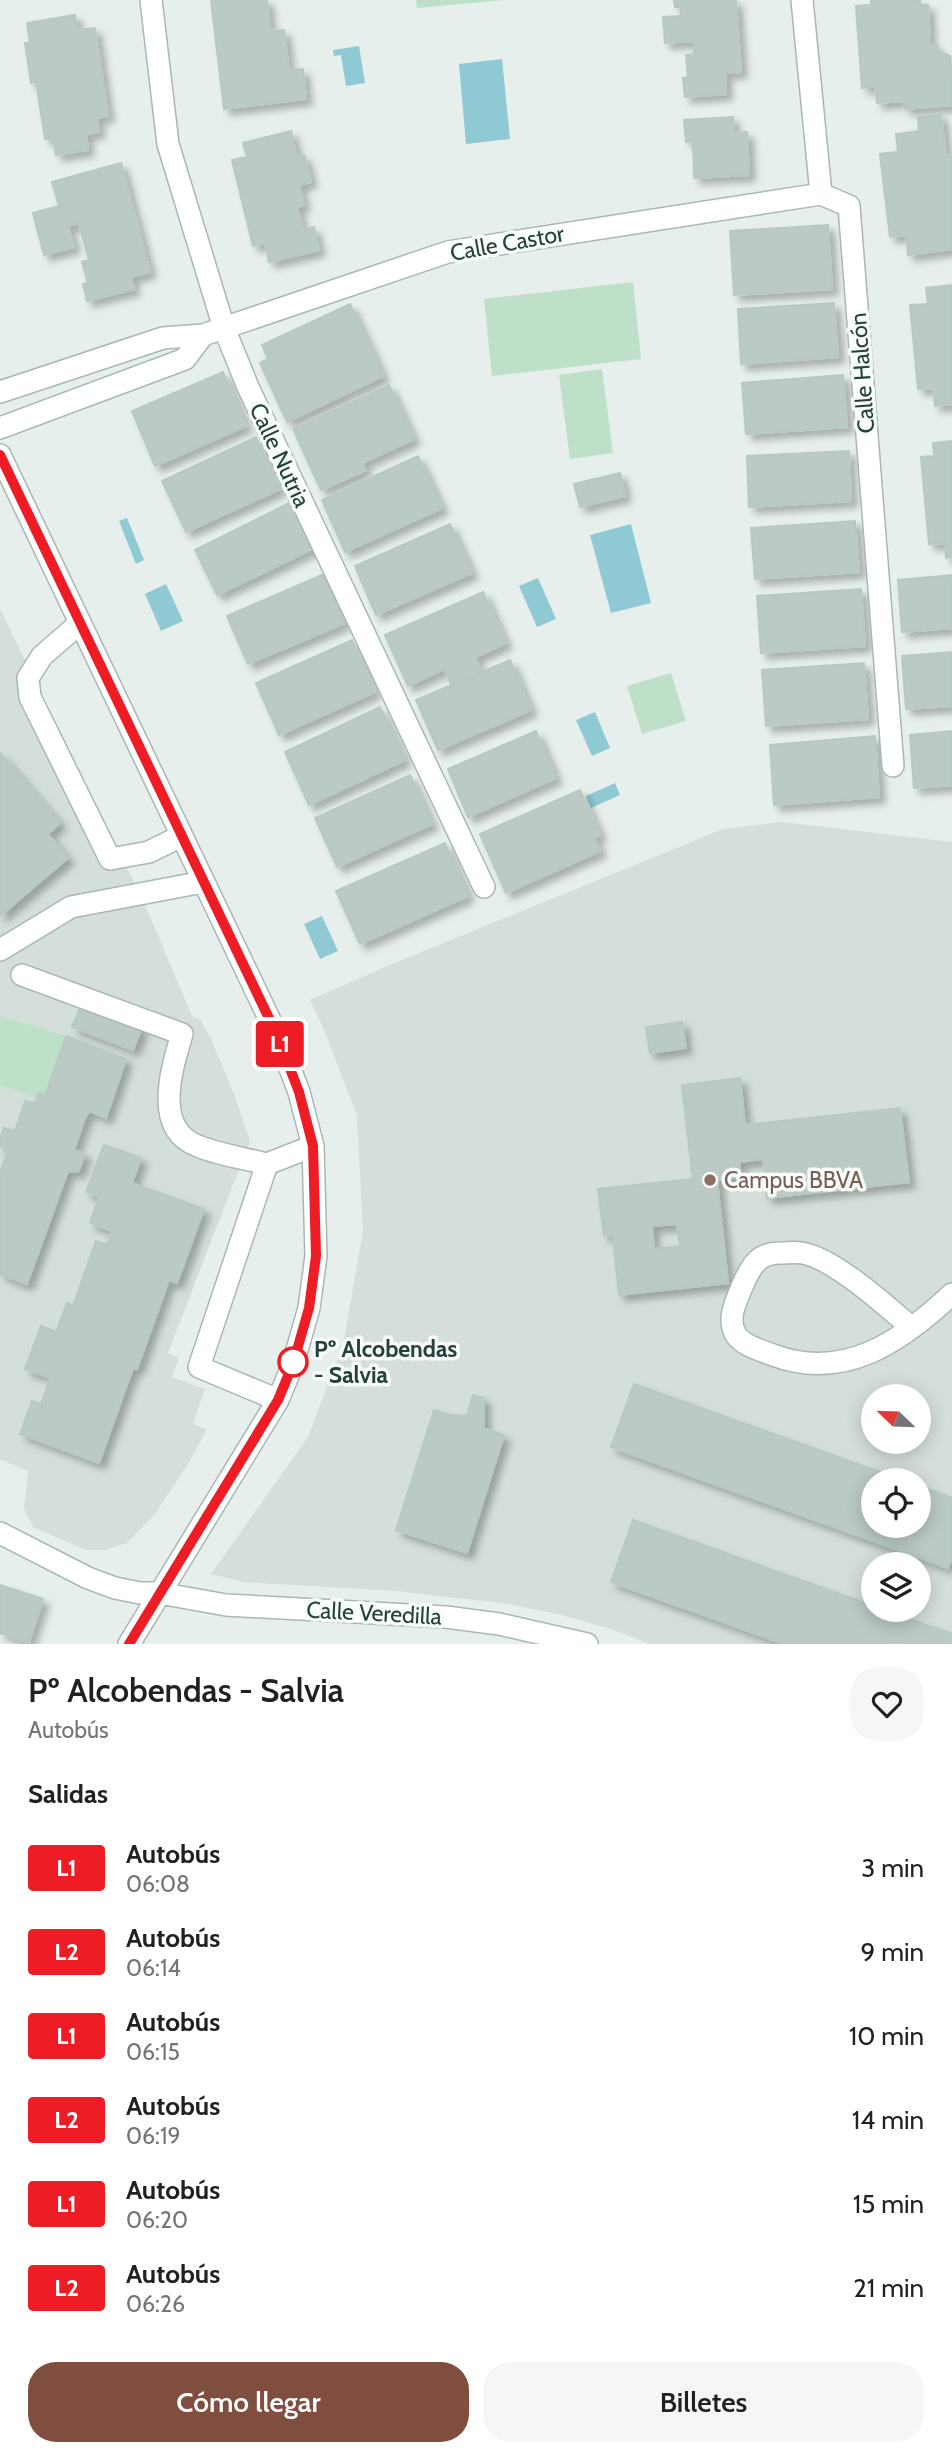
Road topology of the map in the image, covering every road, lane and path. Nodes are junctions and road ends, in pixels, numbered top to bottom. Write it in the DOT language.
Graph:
graph roads {
  1 [pos="150,0"];
  2 [pos="802,0"];
  3 [pos="821,194"];
  4 [pos="224,328"];
  5 [pos="203,335"];
  6 [pos="0,392"];
  7 [pos="0,428"];
  8 [pos="0,455"];
  9 [pos="80,623"];
  10 [pos="893,766"];
  11 [pos="181,836"];
  12 [pos="203,883"];
  13 [pos="484,887"];
  14 [pos="0,950"];
  15 [pos="22,975"];
  16 [pos="313,1146"];
  17 [pos="267,1164"];
  18 [pos="952,1294"];
  19 [pos="911,1327"];
  20 [pos="278,1400"];
  21 [pos="0,1533"];
  22 [pos="159,1593"];
  23 [pos="129,1644"];
  24 [pos="587,1644"];
  1 -- 4 [label="street, Calle Nutria"];
  2 -- 3 [label="street"];
  3 -- 4 [label="street, Calle Castor"];
  3 -- 10 [label="street, Calle Halcón"];
  4 -- 5 [label="street, Calle Castor"];
  4 -- 13 [label="street, Calle Nutria"];
  5 -- 6 [label="street, Calle Castor"];
  5 -- 7 [label="street"];
  8 -- 9 [label="street"];
  9 -- 11 [label="street"];
  9 -- 11 [label="street"];
  11 -- 12 [label="street"];
  12 -- 14 [label="street"];
  12 -- 16 [label="street"];
  15 -- 17 [label="street"];
  16 -- 17 [label="street"];
  16 -- 20 [label="street"];
  17 -- 20 [label="street"];
  18 -- 19 [label="street"];
  19 -- 19 [label="street"];
  20 -- 22 [label="street"];
  21 -- 22 [label="street, Calle Veredilla"];
  22 -- 23 [label="street"];
  22 -- 24 [label="street, Calle Veredilla"];
}
